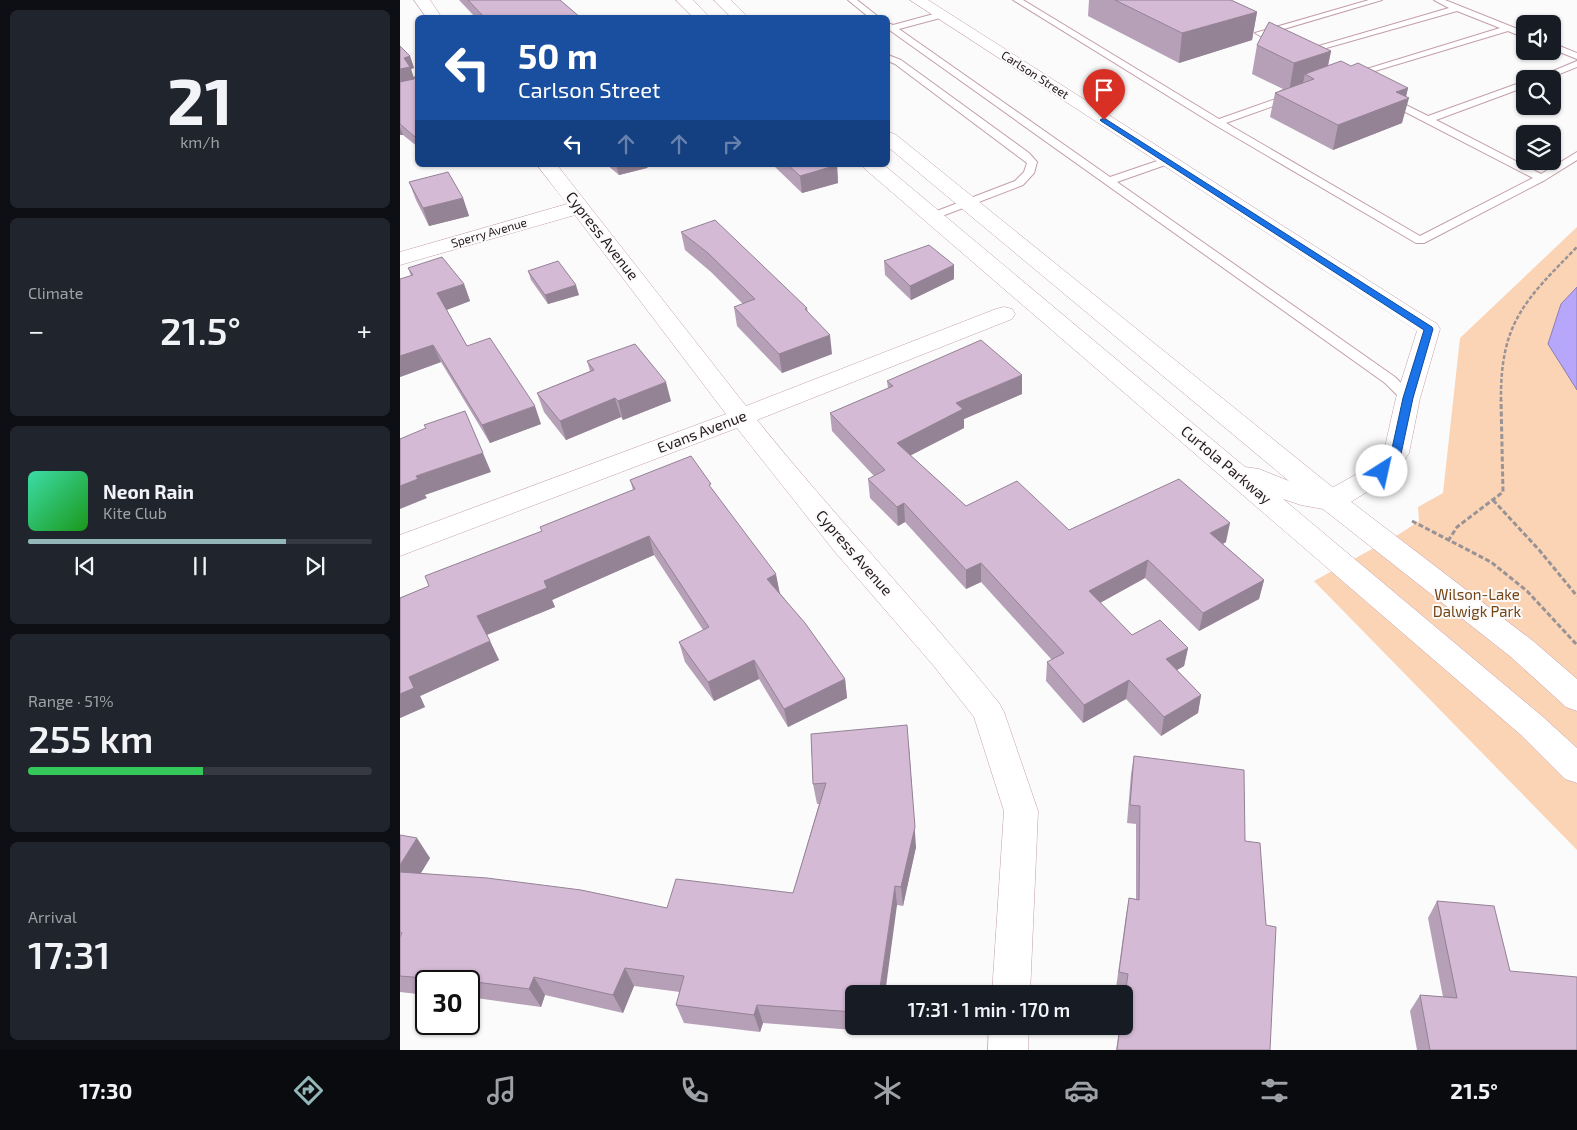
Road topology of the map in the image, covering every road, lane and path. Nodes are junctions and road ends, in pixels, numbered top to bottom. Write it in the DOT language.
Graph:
graph roads {
  1 [pos="422,0"];
  2 [pos="684,0"];
  3 [pos="722,0"];
  4 [pos="852,0"];
  5 [pos="918,0"];
  6 [pos="1017,0"];
  7 [pos="1378,0"];
  8 [pos="1438,0"];
  9 [pos="1458,8"];
  10 [pos="433,15"];
  11 [pos="700,15"];
  12 [pos="739,15"];
  13 [pos="872,15"];
  14 [pos="941,15"];
  15 [pos="890,26"];
  16 [pos="890,27"];
  17 [pos="1509,28"];
  18 [pos="1516,31"];
  19 [pos="1561,50"];
  20 [pos="1298,53"];
  21 [pos="1577,56"];
  22 [pos="890,59"];
  23 [pos="1314,61"];
  24 [pos="1577,64"];
  25 [pos="1561,70"];
  26 [pos="1361,86"];
  27 [pos="1516,87"];
  28 [pos="1300,94"];
  29 [pos="1378,94"];
  30 [pos="1427,120"];
  31 [pos="1218,123"];
  32 [pos="890,140"];
  33 [pos="1577,155"];
  34 [pos="1167,161"];
  35 [pos="549,167"];
  36 [pos="874,167"];
  37 [pos="1541,178"];
  38 [pos="1110,181"];
  39 [pos="969,203"];
  40 [pos="579,207"];
  41 [pos="933,216"];
  42 [pos="1577,247"];
  43 [pos="400,259"];
  44 [pos="1004,314"];
  45 [pos="1408,398"];
  46 [pos="742,417"];
  47 [pos="1220,460"];
  48 [pos="1492,500"];
  49 [pos="1331,501"];
  50 [pos="1407,518"];
  51 [pos="1448,541"];
  52 [pos="400,546"];
  53 [pos="1577,596"];
  54 [pos="1577,645"];
  55 [pos="1577,698"];
  56 [pos="1577,769"];
  57 [pos="1011,985"];
  58 [pos="1009,1035"];
  59 [pos="1008,1050"];
  1 -- 10 [label="street"];
  2 -- 11 [label="street"];
  3 -- 12 [label="street"];
  4 -- 13 [label="lane"];
  5 -- 14 [label="street, Carlson Street"];
  6 -- 31 [label="lane"];
  7 -- 20 [label="lane"];
  8 -- 9 [label="lane"];
  9 -- 17 [label="lane"];
  9 -- 20 [label="lane"];
  14 -- 15 [label="lane"];
  14 -- 34 [label="street, Carlson Street"];
  16 -- 38 [label="lane"];
  17 -- 18 [label="lane"];
  17 -- 26 [label="lane"];
  19 -- 21 [label="lane"];
  20 -- 23 [label="lane"];
  22 -- 39 [label="lane"];
  24 -- 25 [label="lane"];
  27 -- 30 [label="lane"];
  28 -- 31 [label="lane"];
  29 -- 30 [label="lane"];
  30 -- 37 [label="lane"];
  31 -- 37 [label="lane"];
  32 -- 39 [label="street"];
  33 -- 37 [label="lane"];
  34 -- 38 [label="lane"];
  34 -- 45 [label="street, Carlson Street"];
  35 -- 40 [label="street, Cypress Avenue"];
  36 -- 41 [label="street, Curtola Parkway"];
  38 -- 45 [label="lane"];
  39 -- 41 [label="lane"];
  39 -- 49 [label="street"];
  40 -- 43 [label="street, Sperry Avenue"];
  40 -- 46 [label="street, Cypress Avenue"];
  41 -- 47 [label="street, Curtola Parkway"];
  42 -- 48 [label="path"];
  44 -- 46 [label="street, Evans Avenue"];
  45 -- 49 [label="street, Carlson Street"];
  46 -- 52 [label="street, Evans Avenue"];
  46 -- 57 [label="street, Cypress Avenue"];
  47 -- 49 [label="street"];
  47 -- 56 [label="street, Curtola Parkway"];
  48 -- 51 [label="path"];
  48 -- 53 [label="path"];
  49 -- 55 [label="street"];
  50 -- 51 [label="path"];
  51 -- 54 [label="path"];
  58 -- 59 [label="street"];
}
